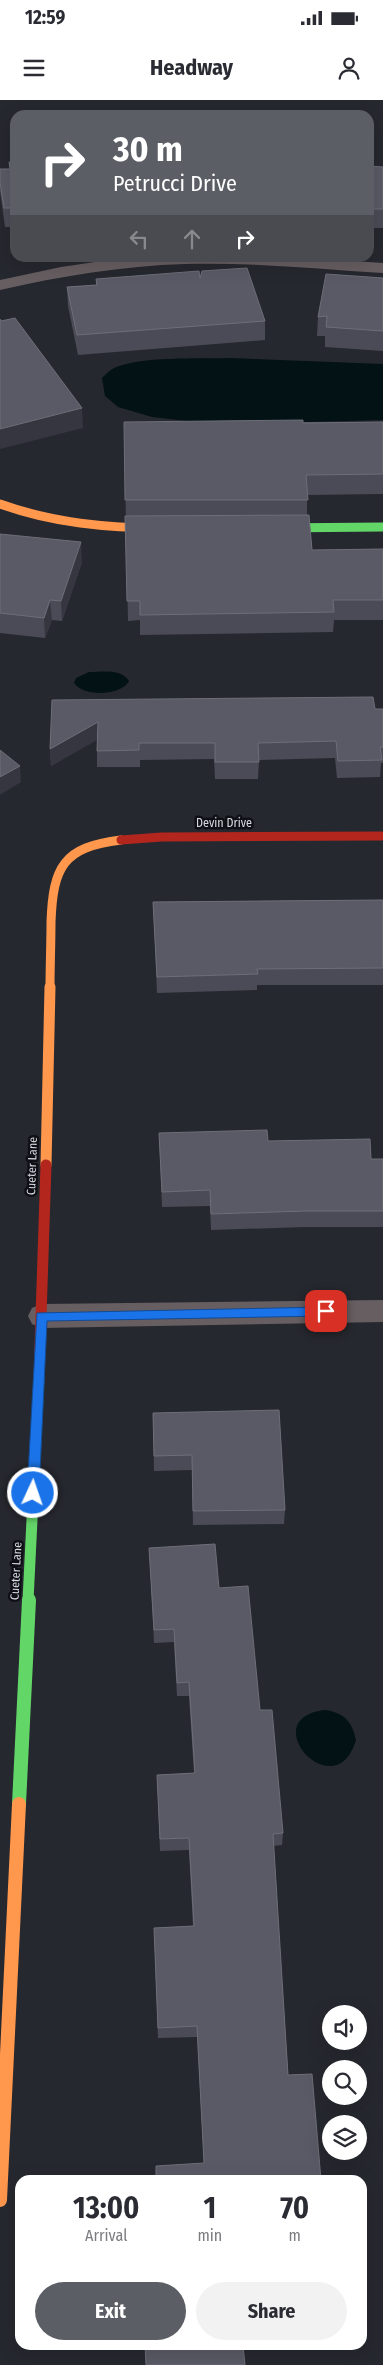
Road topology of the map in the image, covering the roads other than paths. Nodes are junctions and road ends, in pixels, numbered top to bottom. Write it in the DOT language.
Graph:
graph roads {
  1 [pos="35,262"];
  2 [pos="140,262"];
  3 [pos="291,262"];
  4 [pos="383,268"];
  5 [pos="0,269"];
  6 [pos="0,285"];
  7 [pos="0,504"];
  8 [pos="383,527"];
  9 [pos="176,528"];
  10 [pos="264,528"];
  11 [pos="383,836"];
  12 [pos="69,857"];
  13 [pos="383,1310"];
  14 [pos="42,1316"];
  15 [pos="0,2200"];
  1 -- 5 [label="street"];
  2 -- 6 [label="street"];
  3 -- 4 [label="street"];
  7 -- 9 [label="street"];
  8 -- 10 [label="street"];
  11 -- 12 [label="street, Devin Drive"];
  12 -- 14 [label="street, Cueter Lane"];
  13 -- 14 [label="street"];
  14 -- 15 [label="street, Cueter Lane"];
}
